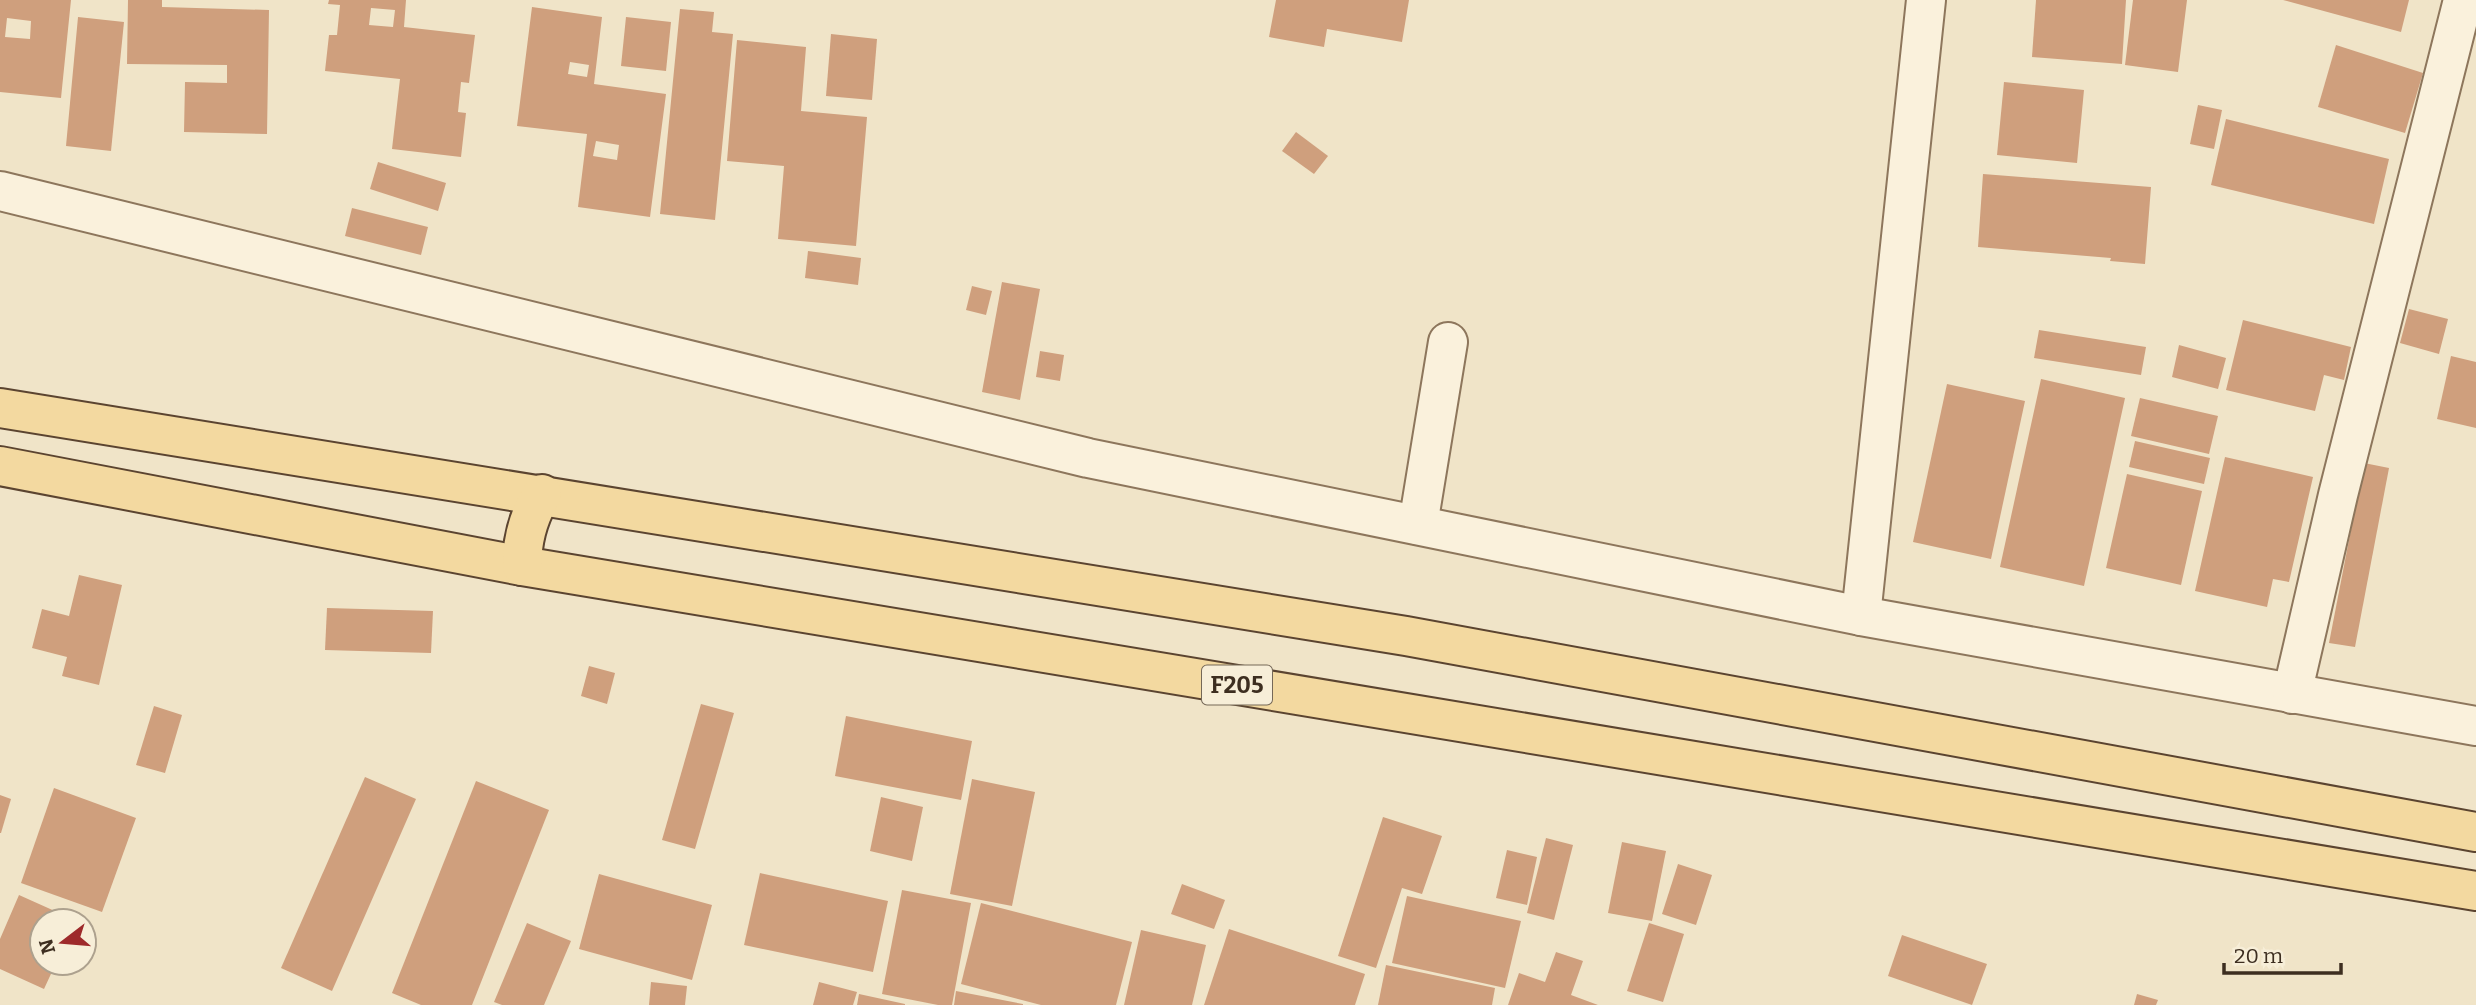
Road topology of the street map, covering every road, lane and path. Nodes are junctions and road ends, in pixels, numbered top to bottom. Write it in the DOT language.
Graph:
graph roads {
  1 [pos="1926,0"];
  2 [pos="2463,0"];
  3 [pos="0,191"];
  4 [pos="1448,342"];
  5 [pos="0,408"];
  6 [pos="0,466"];
  7 [pos="542,494"];
  8 [pos="1418,525"];
  9 [pos="522,566"];
  10 [pos="1861,616"];
  11 [pos="2292,694"];
  12 [pos="2476,726"];
  13 [pos="2476,832"];
  14 [pos="2476,891"];
  1 -- 10 [label="street"];
  2 -- 11 [label="street"];
  3 -- 8 [label="street"];
  4 -- 8 [label="street"];
  5 -- 7 [label="main road"];
  6 -- 9 [label="main road, F205"];
  7 -- 9 [label="main road"];
  7 -- 13 [label="main road"];
  8 -- 10 [label="street"];
  9 -- 14 [label="main road, F205"];
  10 -- 11 [label="street"];
  11 -- 12 [label="street"];
}
